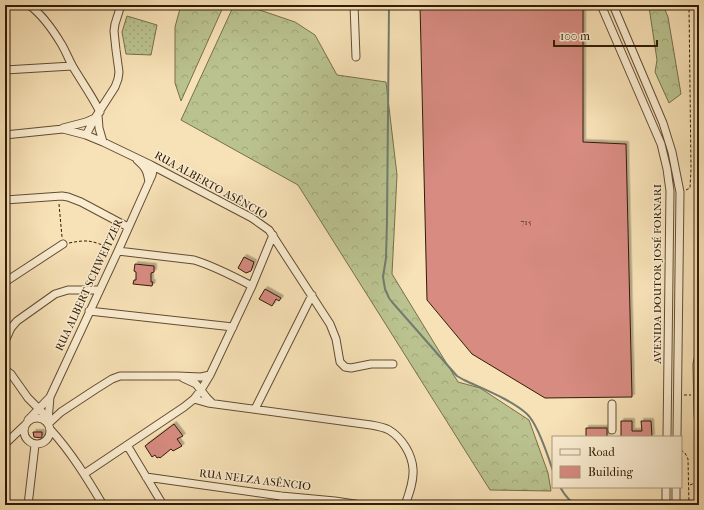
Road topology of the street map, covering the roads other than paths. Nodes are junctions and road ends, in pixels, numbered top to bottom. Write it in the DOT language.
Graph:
graph roads {
  1 [pos="29,5"];
  2 [pos="121,5"];
  3 [pos="354,5"];
  4 [pos="601,5"];
  5 [pos="613,5"];
  6 [pos="356,57"];
  7 [pos="72,66"];
  8 [pos="5,70"];
  9 [pos="98,115"];
  10 [pos="63,128"];
  11 [pos="5,135"];
  12 [pos="86,135"];
  13 [pos="103,142"];
  14 [pos="129,154"];
  15 [pos="151,165"];
  16 [pos="167,173"];
  17 [pos="149,182"];
  18 [pos="5,200"];
  19 [pos="128,227"];
  20 [pos="273,235"];
  21 [pos="63,244"];
  22 [pos="118,251"];
  23 [pos="5,282"];
  24 [pos="252,286"];
  25 [pos="99,290"];
  26 [pos="312,295"];
  27 [pos="90,311"];
  28 [pos="233,327"];
  29 [pos="5,341"];
  30 [pos="699,355"];
  31 [pos="393,364"];
  32 [pos="5,370"];
  33 [pos="210,375"];
  34 [pos="177,376"];
  35 [pos="201,390"];
  36 [pos="50,397"];
  37 [pos="194,399"];
  38 [pos="213,403"];
  39 [pos="612,404"];
  40 [pos="49,408"];
  41 [pos="39,409"];
  42 [pos="255,409"];
  43 [pos="61,412"];
  44 [pos="699,421"];
  45 [pos="27,422"];
  46 [pos="49,424"];
  47 [pos="612,430"];
  48 [pos="667,436"];
  49 [pos="677,436"];
  50 [pos="27,441"];
  51 [pos="7,442"];
  52 [pos="46,442"];
  53 [pos="35,444"];
  54 [pos="64,445"];
  55 [pos="127,445"];
  56 [pos="84,474"];
  57 [pos="146,477"];
  58 [pos="666,488"];
  59 [pos="676,488"];
  60 [pos="281,496"];
  61 [pos="28,505"];
  62 [pos="103,505"];
  63 [pos="163,505"];
  64 [pos="288,505"];
  65 [pos="362,505"];
  66 [pos="405,505"];
  67 [pos="666,505"];
  68 [pos="676,505"];
  1 -- 7 [label="street"];
  2 -- 9 [label="street"];
  3 -- 6 [label="street"];
  4 -- 48 [label="street, AVENIDA DOUTOR JOSÉ FORNARI"];
  5 -- 49 [label="street, AVENIDA DOUTOR JOSÉ FORNARI"];
  7 -- 8 [label="street"];
  7 -- 9 [label="street"];
  9 -- 10 [label="street"];
  9 -- 12 [label="street"];
  9 -- 13 [label="street"];
  10 -- 11 [label="street"];
  10 -- 12 [label="street, RUA ALBERTO ASÊNCIO"];
  12 -- 13 [label="street, RUA ALBERTO ASÊNCIO"];
  13 -- 14 [label="street, RUA ALBERTO ASÊNCIO"];
  14 -- 15 [label="street, RUA ALBERTO ASÊNCIO"];
  14 -- 17 [label="street, RUA ALBERTO ASÊNCIO"];
  15 -- 16 [label="street, RUA ALBERTO ASÊNCIO"];
  15 -- 17 [label="street, RUA ALBERT SCHWEITZER"];
  16 -- 17 [label="street"];
  16 -- 20 [label="street, RUA ALBERTO ASÊNCIO"];
  17 -- 19 [label="street, RUA ALBERT SCHWEITZER"];
  18 -- 19 [label="street"];
  19 -- 22 [label="street, RUA ALBERT SCHWEITZER"];
  20 -- 24 [label="street"];
  20 -- 26 [label="street, RUA ALBERTO ASÊNCIO"];
  21 -- 23 [label="street"];
  22 -- 24 [label="street"];
  22 -- 25 [label="street, RUA ALBERT SCHWEITZER"];
  24 -- 28 [label="street"];
  25 -- 27 [label="street, RUA ALBERT SCHWEITZER"];
  25 -- 29 [label="street"];
  26 -- 31 [label="street, RUA ALBERTO ASÊNCIO"];
  26 -- 42 [label="street"];
  27 -- 28 [label="street"];
  27 -- 36 [label="street, RUA ALBERT SCHWEITZER"];
  28 -- 33 [label="street"];
  30 -- 44 [label="street"];
  32 -- 41 [label="street"];
  33 -- 34 [label="street"];
  33 -- 35 [label="street"];
  34 -- 35 [label="street"];
  34 -- 43 [label="street"];
  35 -- 37 [label="street"];
  35 -- 38 [label="street"];
  36 -- 40 [label="street, RUA ALBERT SCHWEITZER"];
  36 -- 41 [label="street, RUA ALBERT SCHWEITZER"];
  37 -- 38 [label="street"];
  37 -- 55 [label="street"];
  38 -- 42 [label="street"];
  39 -- 47 [label="street"];
  40 -- 43 [label="street"];
  40 -- 46 [label="street, RUA ALBERT SCHWEITZER"];
  41 -- 45 [label="street, RUA ALBERT SCHWEITZER"];
  41 -- 46 [label="street"];
  42 -- 66 [label="street"];
  43 -- 46 [label="street"];
  45 -- 46 [label="street"];
  45 -- 50 [label="street"];
  45 -- 51 [label="street, RUA ALBERT SCHWEITZER"];
  46 -- 52 [label="street"];
  46 -- 54 [label="street"];
  50 -- 51 [label="street"];
  50 -- 53 [label="street"];
  52 -- 53 [label="street"];
  52 -- 54 [label="street"];
  53 -- 61 [label="street"];
  54 -- 56 [label="street"];
  55 -- 56 [label="street"];
  55 -- 57 [label="street"];
  56 -- 62 [label="street"];
  57 -- 60 [label="street, RUA NELZA ASÊNCIO"];
  57 -- 63 [label="street"];
  58 -- 67 [label="street"];
  59 -- 68 [label="street"];
  60 -- 64 [label="street"];
  60 -- 65 [label="street, RUA NELZA ASÊNCIO"];
}
